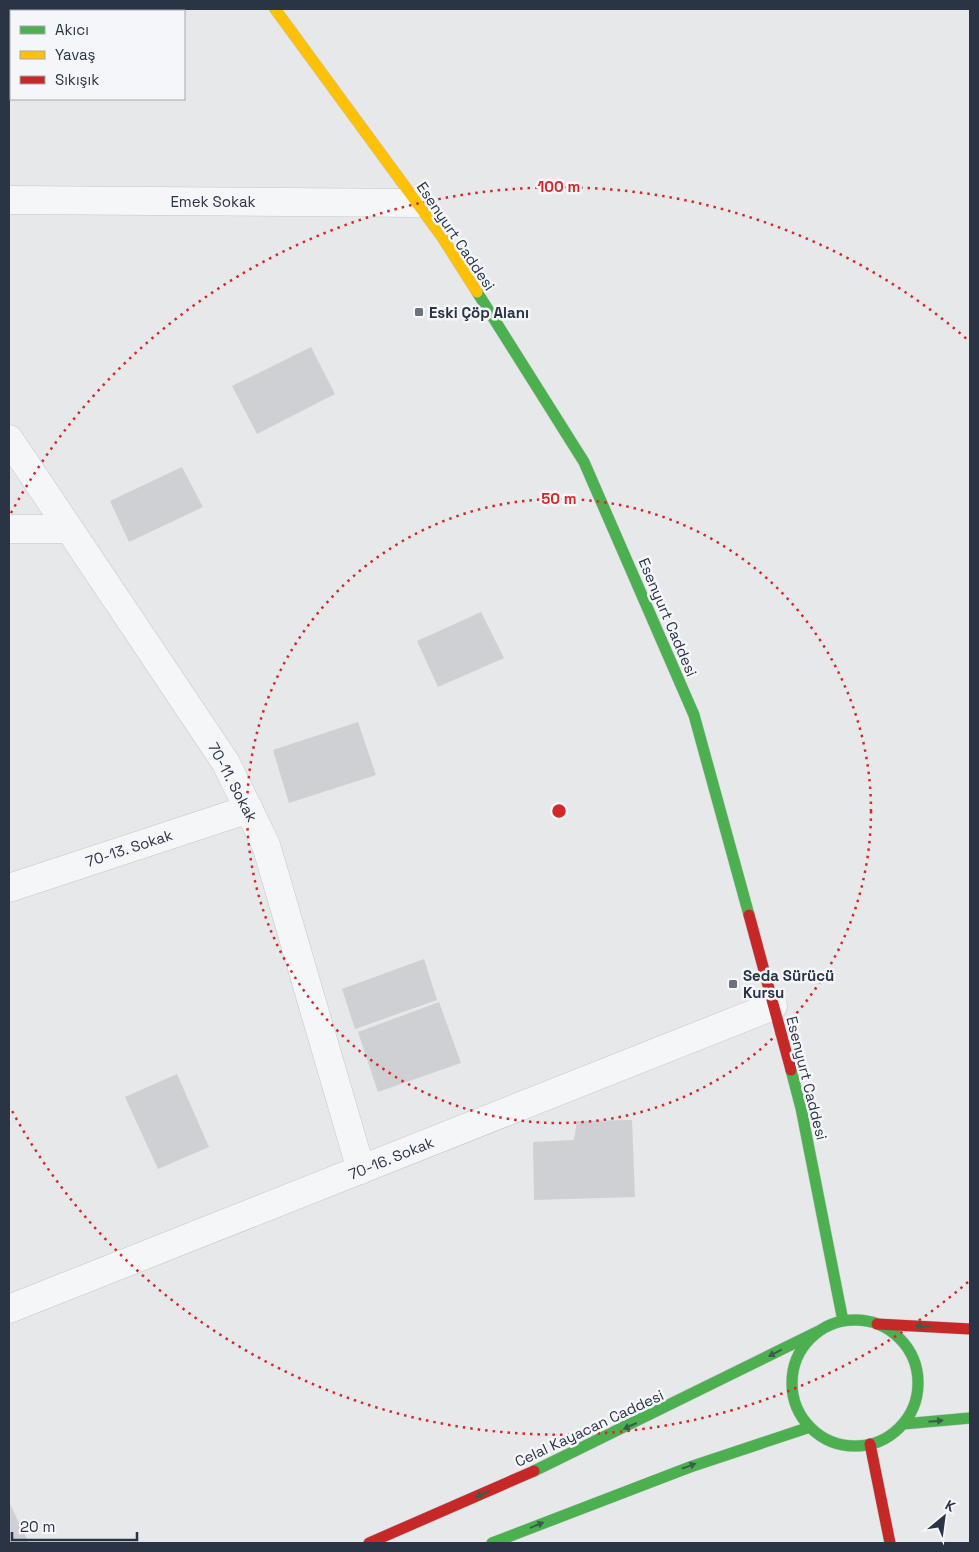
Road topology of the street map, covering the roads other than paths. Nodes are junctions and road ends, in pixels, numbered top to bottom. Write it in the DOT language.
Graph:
graph roads {
  1 [pos="275,9"];
  2 [pos="9,200"];
  3 [pos="417,203"];
  4 [pos="9,439"];
  5 [pos="9,529"];
  6 [pos="68,529"];
  7 [pos="248,808"];
  8 [pos="9,888"];
  9 [pos="773,1006"];
  10 [pos="361,1170"];
  11 [pos="9,1309"];
  12 [pos="843,1321"];
  13 [pos="876,1324"];
  14 [pos="970,1329"];
  15 [pos="819,1331"];
  16 [pos="970,1418"];
  17 [pos="902,1424"];
  18 [pos="810,1427"];
  19 [pos="870,1444"];
  20 [pos="369,1543"];
  21 [pos="492,1543"];
  22 [pos="890,1543"];
  1 -- 3 [label="street, Esenyurt Caddesi"];
  2 -- 3 [label="street, Emek Sokak"];
  3 -- 9 [label="street, Esenyurt Caddesi"];
  4 -- 6 [label="street, 70-11. Sokak"];
  5 -- 6 [label="street"];
  6 -- 7 [label="street, 70-11. Sokak"];
  7 -- 8 [label="street, 70-13. Sokak"];
  7 -- 10 [label="street, 70-11. Sokak"];
  9 -- 10 [label="street, 70-16. Sokak"];
  9 -- 12 [label="street, Esenyurt Caddesi"];
  10 -- 11 [label="street, 70-16. Sokak"];
  12 -- 13 [label="street"];
  12 -- 15 [label="street"];
  14 -- 13 [label="street, one-way"];
  13 -- 17 [label="street"];
  15 -- 18 [label="street"];
  15 -- 20 [label="street, Celal Kayacan Caddesi, one-way"];
  17 -- 16 [label="street, one-way"];
  17 -- 19 [label="street"];
  18 -- 19 [label="street"];
  21 -- 18 [label="street, one-way"];
  19 -- 22 [label="street"];
}
